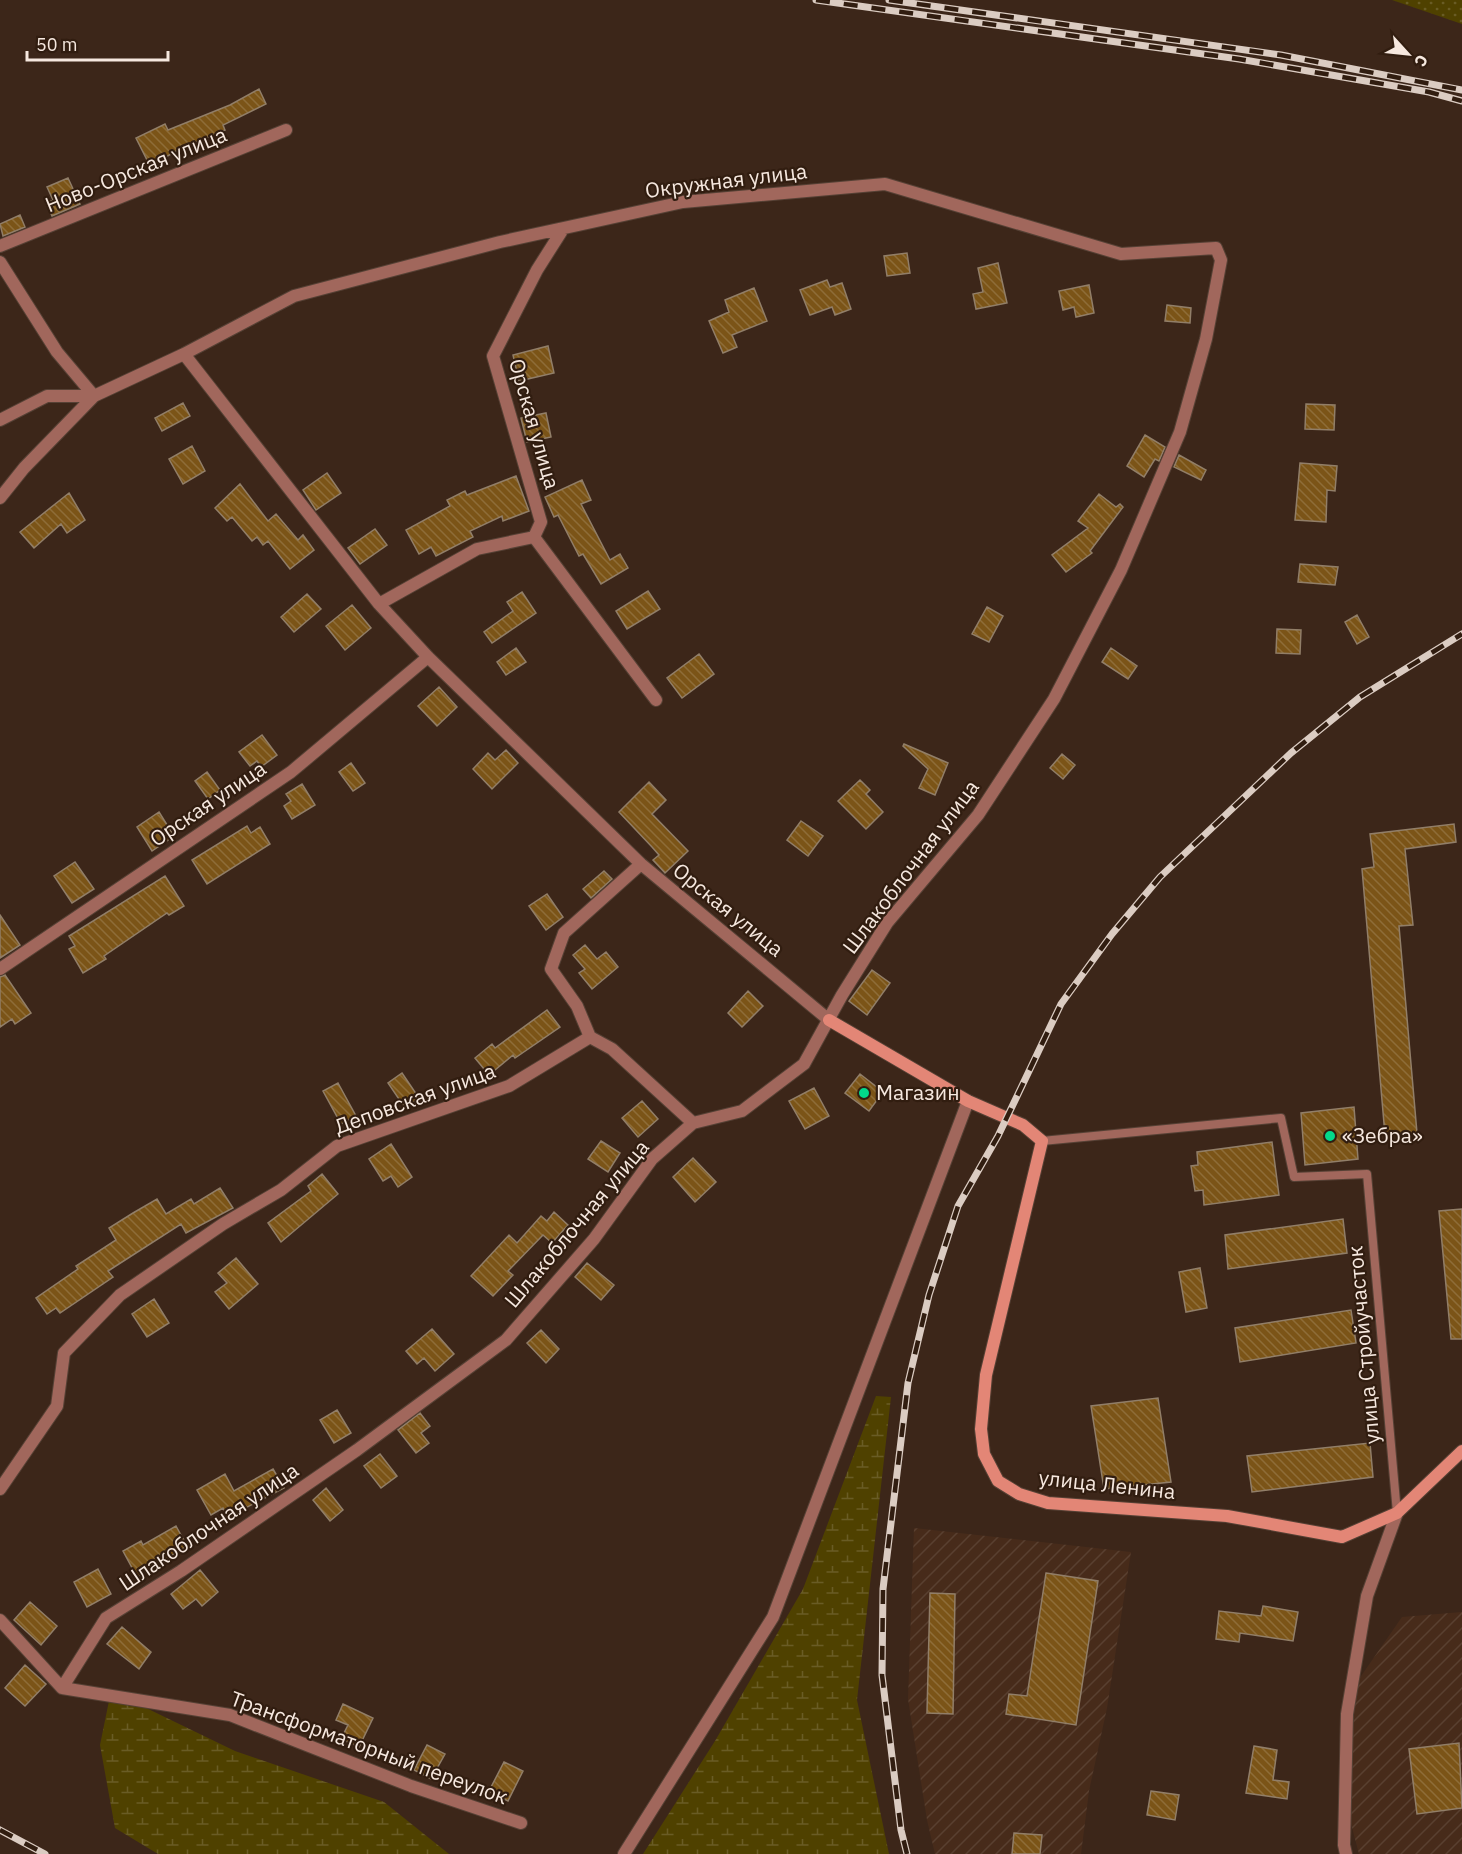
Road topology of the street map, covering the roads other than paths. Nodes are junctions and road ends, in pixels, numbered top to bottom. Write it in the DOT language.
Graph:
graph roads {
  1 [pos="286,130"];
  2 [pos="563,228"];
  3 [pos="0,246"];
  4 [pos="1216,248"];
  5 [pos="0,262"];
  6 [pos="184,354"];
  7 [pos="94,396"];
  8 [pos="0,420"];
  9 [pos="0,498"];
  10 [pos="534,537"];
  11 [pos="379,604"];
  12 [pos="428,657"];
  13 [pos="656,700"];
  14 [pos="641,864"];
  15 [pos="0,969"];
  16 [pos="829,1020"];
  17 [pos="590,1037"];
  18 [pos="968,1101"];
  19 [pos="693,1123"];
  20 [pos="1042,1141"];
  21 [pos="1462,1451"];
  22 [pos="0,1489"];
  23 [pos="1396,1513"];
  24 [pos="0,1620"];
  25 [pos="62,1688"];
  26 [pos="520,1823"];
  27 [pos="624,1854"];
  28 [pos="1346,1854"];
  1 -- 3 [label="street, Ново-Орская улица"];
  2 -- 4 [label="street, Окружная улица"];
  2 -- 6 [label="street, Окружная улица"];
  2 -- 10 [label="street, Орская улица"];
  4 -- 16 [label="street, Шлакоблочная улица"];
  5 -- 7 [label="street"];
  6 -- 7 [label="street, Окружная улица"];
  6 -- 11 [label="street, Орская улица"];
  7 -- 8 [label="street"];
  7 -- 9 [label="street"];
  10 -- 11 [label="street"];
  10 -- 13 [label="street"];
  11 -- 12 [label="street, Орская улица"];
  12 -- 14 [label="street, Орская улица"];
  12 -- 15 [label="street, Орская улица"];
  14 -- 16 [label="street, Орская улица"];
  14 -- 17 [label="street"];
  16 -- 18 [label="street, Орская улица"];
  16 -- 19 [label="street, Шлакоблочная улица"];
  17 -- 19 [label="street"];
  17 -- 22 [label="street, Деповская улица"];
  18 -- 20 [label="street, Орская улица"];
  18 -- 27 [label="street"];
  19 -- 25 [label="street, Шлакоблочная улица"];
  20 -- 23 [label="lane, улица Стройучасток"];
  20 -- 23 [label="street, улица Ленина"];
  21 -- 23 [label="street, улица Ленина"];
  23 -- 28 [label="street"];
  24 -- 25 [label="street"];
  25 -- 26 [label="street, Трансформаторный переулок"];
}
